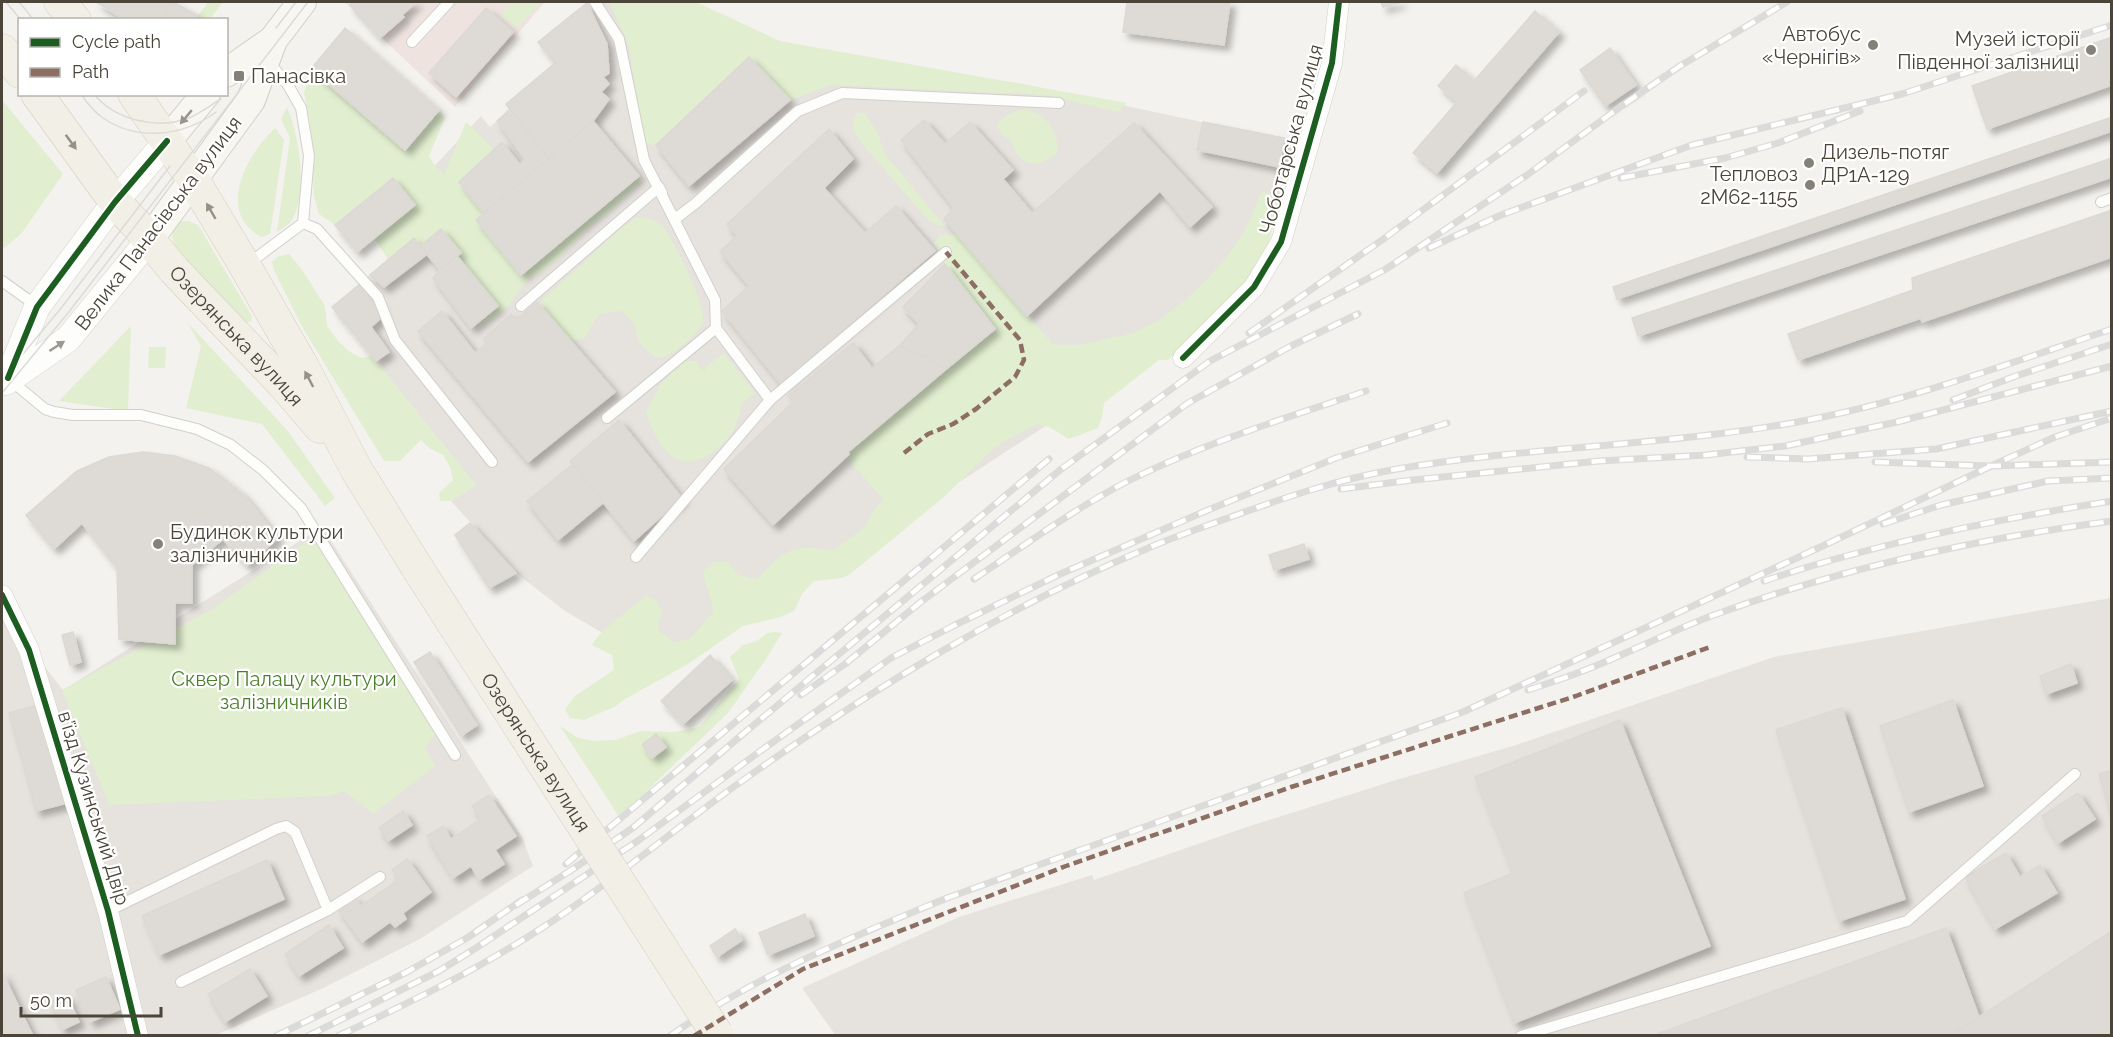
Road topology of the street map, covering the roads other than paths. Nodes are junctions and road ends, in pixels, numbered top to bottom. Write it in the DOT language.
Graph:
graph roads {
  1 [pos="60,2"];
  2 [pos="448,2"];
  3 [pos="595,2"];
  4 [pos="1340,2"];
  5 [pos="291,5"];
  6 [pos="73,18"];
  7 [pos="412,42"];
  8 [pos="269,49"];
  9 [pos="2,50"];
  10 [pos="18,70"];
  11 [pos="228,72"];
  12 [pos="38,96"];
  13 [pos="135,96"];
  14 [pos="204,96"];
  15 [pos="1059,103"];
  16 [pos="167,141"];
  17 [pos="194,181"];
  18 [pos="659,187"];
  19 [pos="115,202"];
  20 [pos="675,219"];
  21 [pos="303,223"];
  22 [pos="149,240"];
  23 [pos="946,252"];
  24 [pos="245,266"];
  25 [pos="2,281"];
  26 [pos="521,306"];
  27 [pos="37,307"];
  28 [pos="716,328"];
  29 [pos="1183,358"];
  30 [pos="5,382"];
  31 [pos="770,400"];
  32 [pos="607,418"];
  33 [pos="492,462"];
  34 [pos="356,469"];
  35 [pos="636,557"];
  36 [pos="2,595"];
  37 [pos="456,754"];
  38 [pos="2074,774"];
  39 [pos="380,877"];
  40 [pos="328,910"];
  41 [pos="108,911"];
  42 [pos="181,982"];
  43 [pos="138,1035"];
  44 [pos="717,1035"];
  45 [pos="1521,1035"];
  1 -- 6 [label="main road"];
  2 -- 7 [label="lane"];
  3 -- 18 [label="lane"];
  4 -- 29 [label="street, Чоботарська вулиця"];
  5 -- 8 [label="main road, Велика Панасівська вулиця"];
  8 -- 11 [label="main road, Велика Панасівська вулиця"];
  8 -- 17 [label="main road, Велика Панасівська вулиця"];
  8 -- 21 [label="lane"];
  9 -- 10 [label="main road"];
  12 -- 19 [label="main road, Озерянська вулиця, one-way"];
  13 -- 16 [label="main road, Озерянська вулиця"];
  14 -- 16 [label="main road, Велика Панасівська вулиця, one-way"];
  15 -- 20 [label="lane"];
  16 -- 17 [label="main road, Озерянська вулиця"];
  16 -- 19 [label="street, Велика Панасівська вулиця"];
  17 -- 22 [label="main road, Велика Панасівська вулиця"];
  24 -- 17 [label="main road, Озерянська вулиця, one-way"];
  18 -- 20 [label="lane"];
  18 -- 26 [label="lane"];
  19 -- 22 [label="main road, Озерянська вулиця"];
  19 -- 27 [label="street, Велика Панасівська вулиця"];
  20 -- 28 [label="lane"];
  21 -- 24 [label="lane"];
  21 -- 33 [label="lane"];
  30 -- 22 [label="street, Велика Панасівська вулиця, one-way"];
  22 -- 34 [label="main road, Озерянська вулиця"];
  23 -- 31 [label="lane"];
  34 -- 24 [label="main road, Озерянська вулиця, one-way"];
  25 -- 27 [label="lane"];
  27 -- 30 [label="street, Велика Панасівська вулиця"];
  28 -- 31 [label="lane"];
  28 -- 32 [label="lane"];
  30 -- 37 [label="lane"];
  31 -- 35 [label="lane"];
  34 -- 44 [label="main road, Озерянська вулиця, bridge"];
  36 -- 41 [label="street, в’їзд Кузинський Двір"];
  38 -- 45 [label="lane"];
  39 -- 40 [label="lane"];
  40 -- 41 [label="lane"];
  40 -- 42 [label="lane"];
  41 -- 43 [label="street, в’їзд Кузинський Двір"];
}
